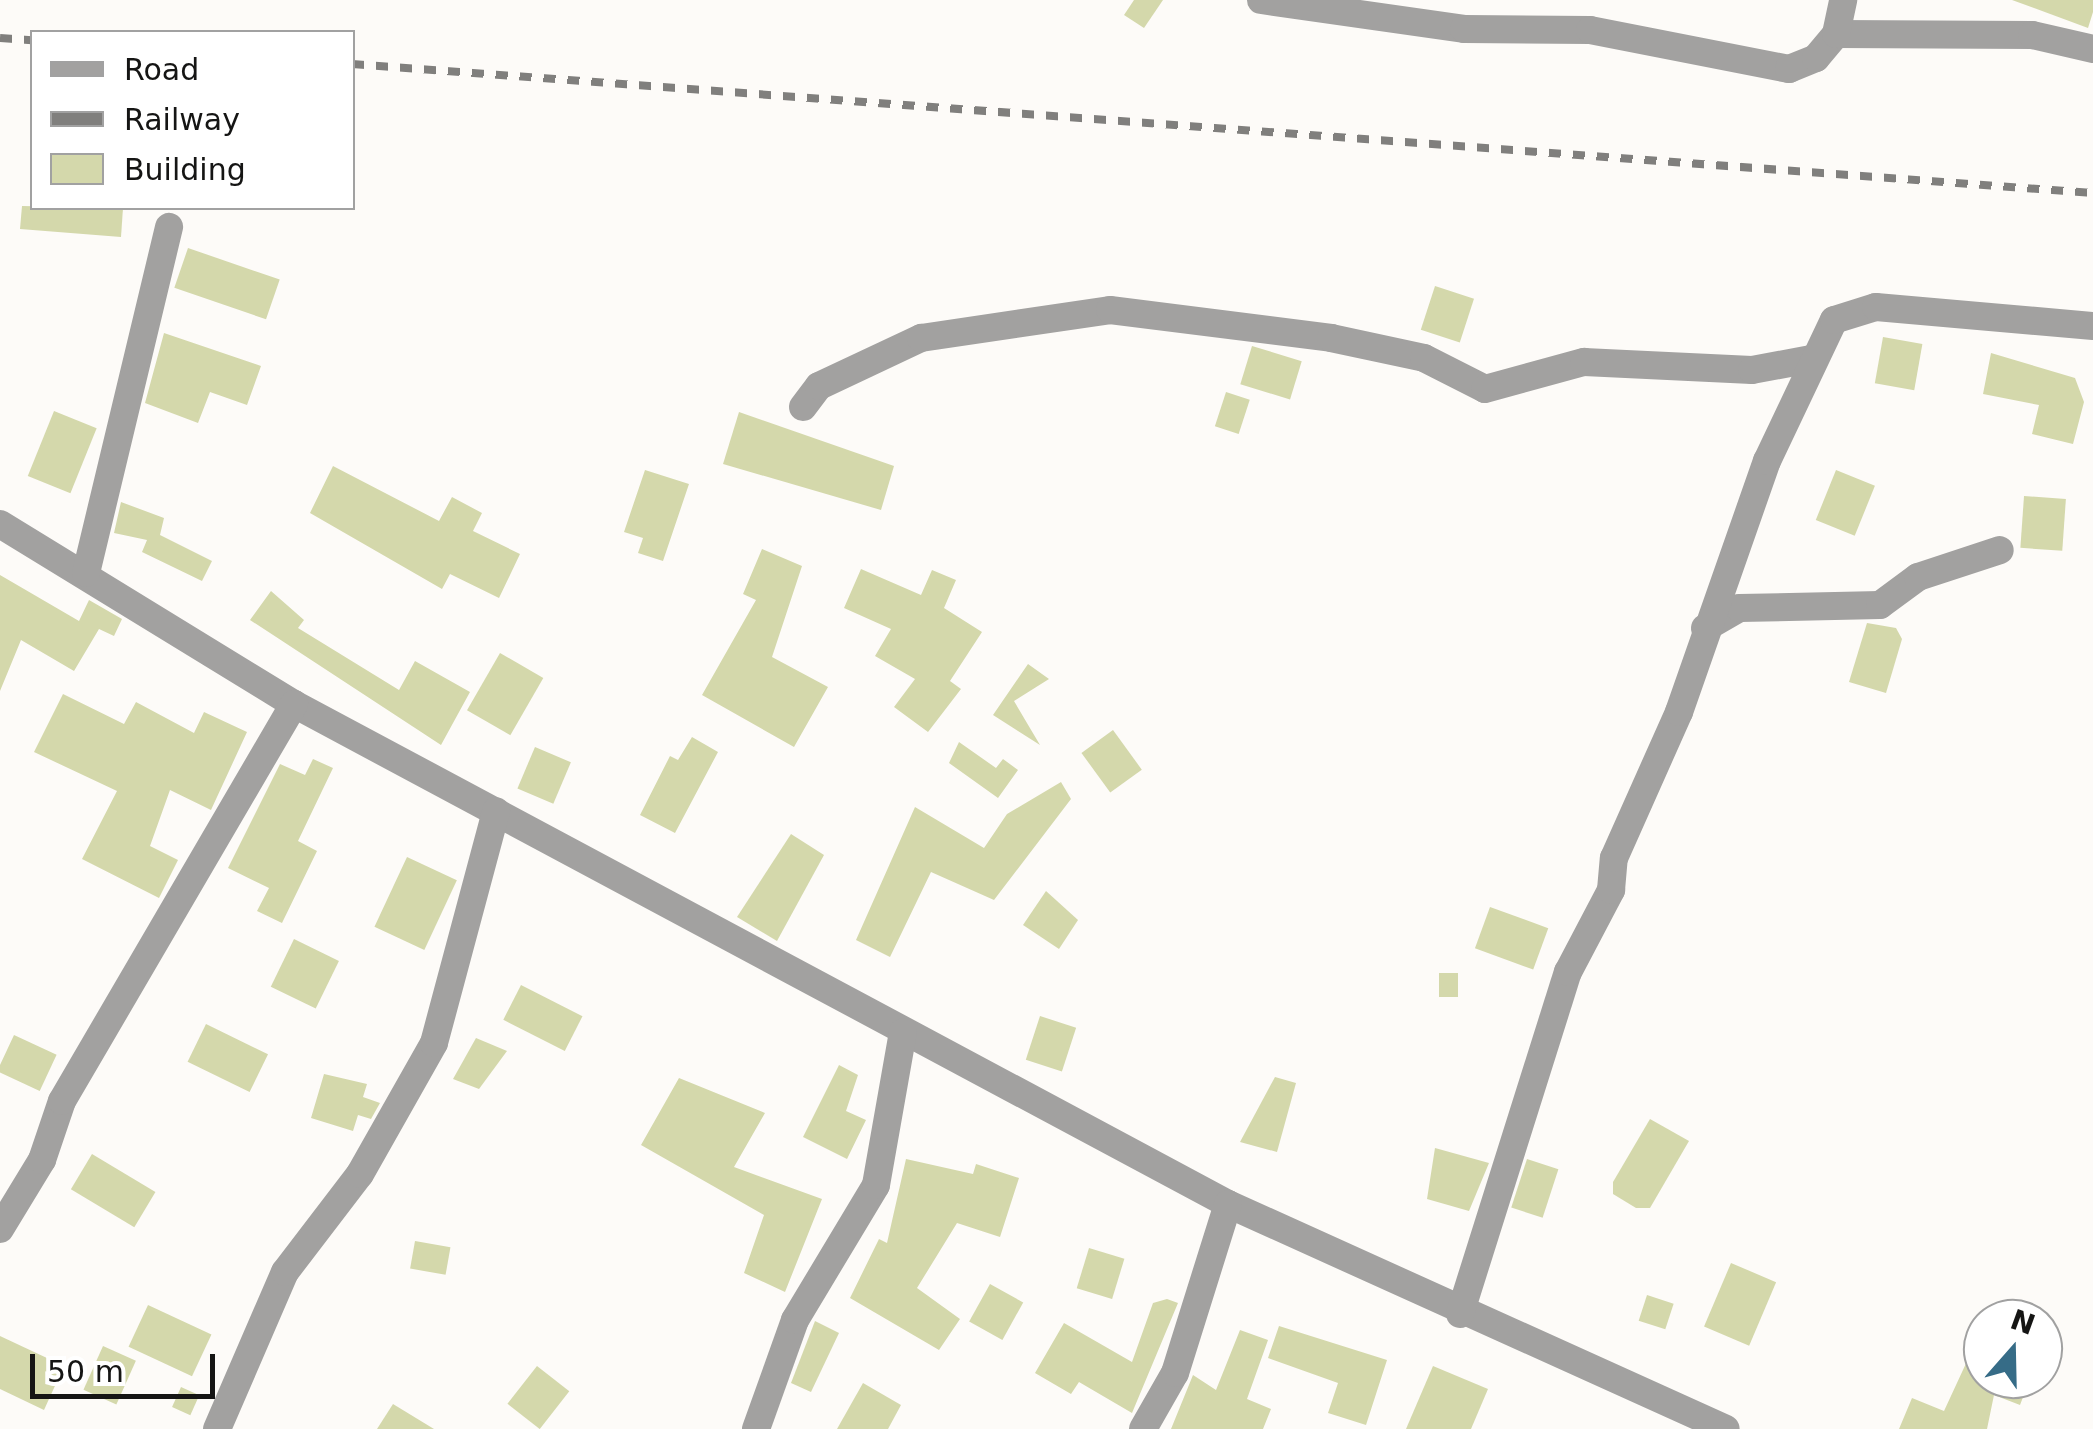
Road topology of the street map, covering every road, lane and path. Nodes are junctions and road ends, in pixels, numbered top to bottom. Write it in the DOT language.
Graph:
graph roads {
  1 [pos="1260,0"];
  2 [pos="1843,0"];
  3 [pos="1836,34"];
  4 [pos="2093,49"];
  5 [pos="169,228"];
  6 [pos="2093,326"];
  7 [pos="1811,359"];
  8 [pos="803,407"];
  9 [pos="0,524"];
  10 [pos="2000,550"];
  11 [pos="86,573"];
  12 [pos="1705,628"];
  13 [pos="294,704"];
  14 [pos="496,811"];
  15 [pos="903,1032"];
  16 [pos="1228,1204"];
  17 [pos="0,1229"];
  18 [pos="1460,1314"];
  19 [pos="217,1429"];
  20 [pos="756,1429"];
  21 [pos="1142,1429"];
  22 [pos="1725,1429"];
  1 -- 3 [label="street"];
  2 -- 3 [label="street"];
  3 -- 4 [label="street"];
  5 -- 11 [label="street"];
  6 -- 7 [label="street"];
  7 -- 8 [label="street"];
  7 -- 12 [label="street"];
  9 -- 11 [label="street"];
  10 -- 12 [label="street"];
  11 -- 13 [label="street"];
  12 -- 18 [label="street"];
  13 -- 14 [label="street"];
  13 -- 17 [label="street"];
  14 -- 15 [label="street"];
  14 -- 19 [label="street"];
  15 -- 16 [label="street"];
  15 -- 20 [label="street"];
  16 -- 18 [label="street"];
  16 -- 21 [label="street"];
  18 -- 22 [label="street"];
}
